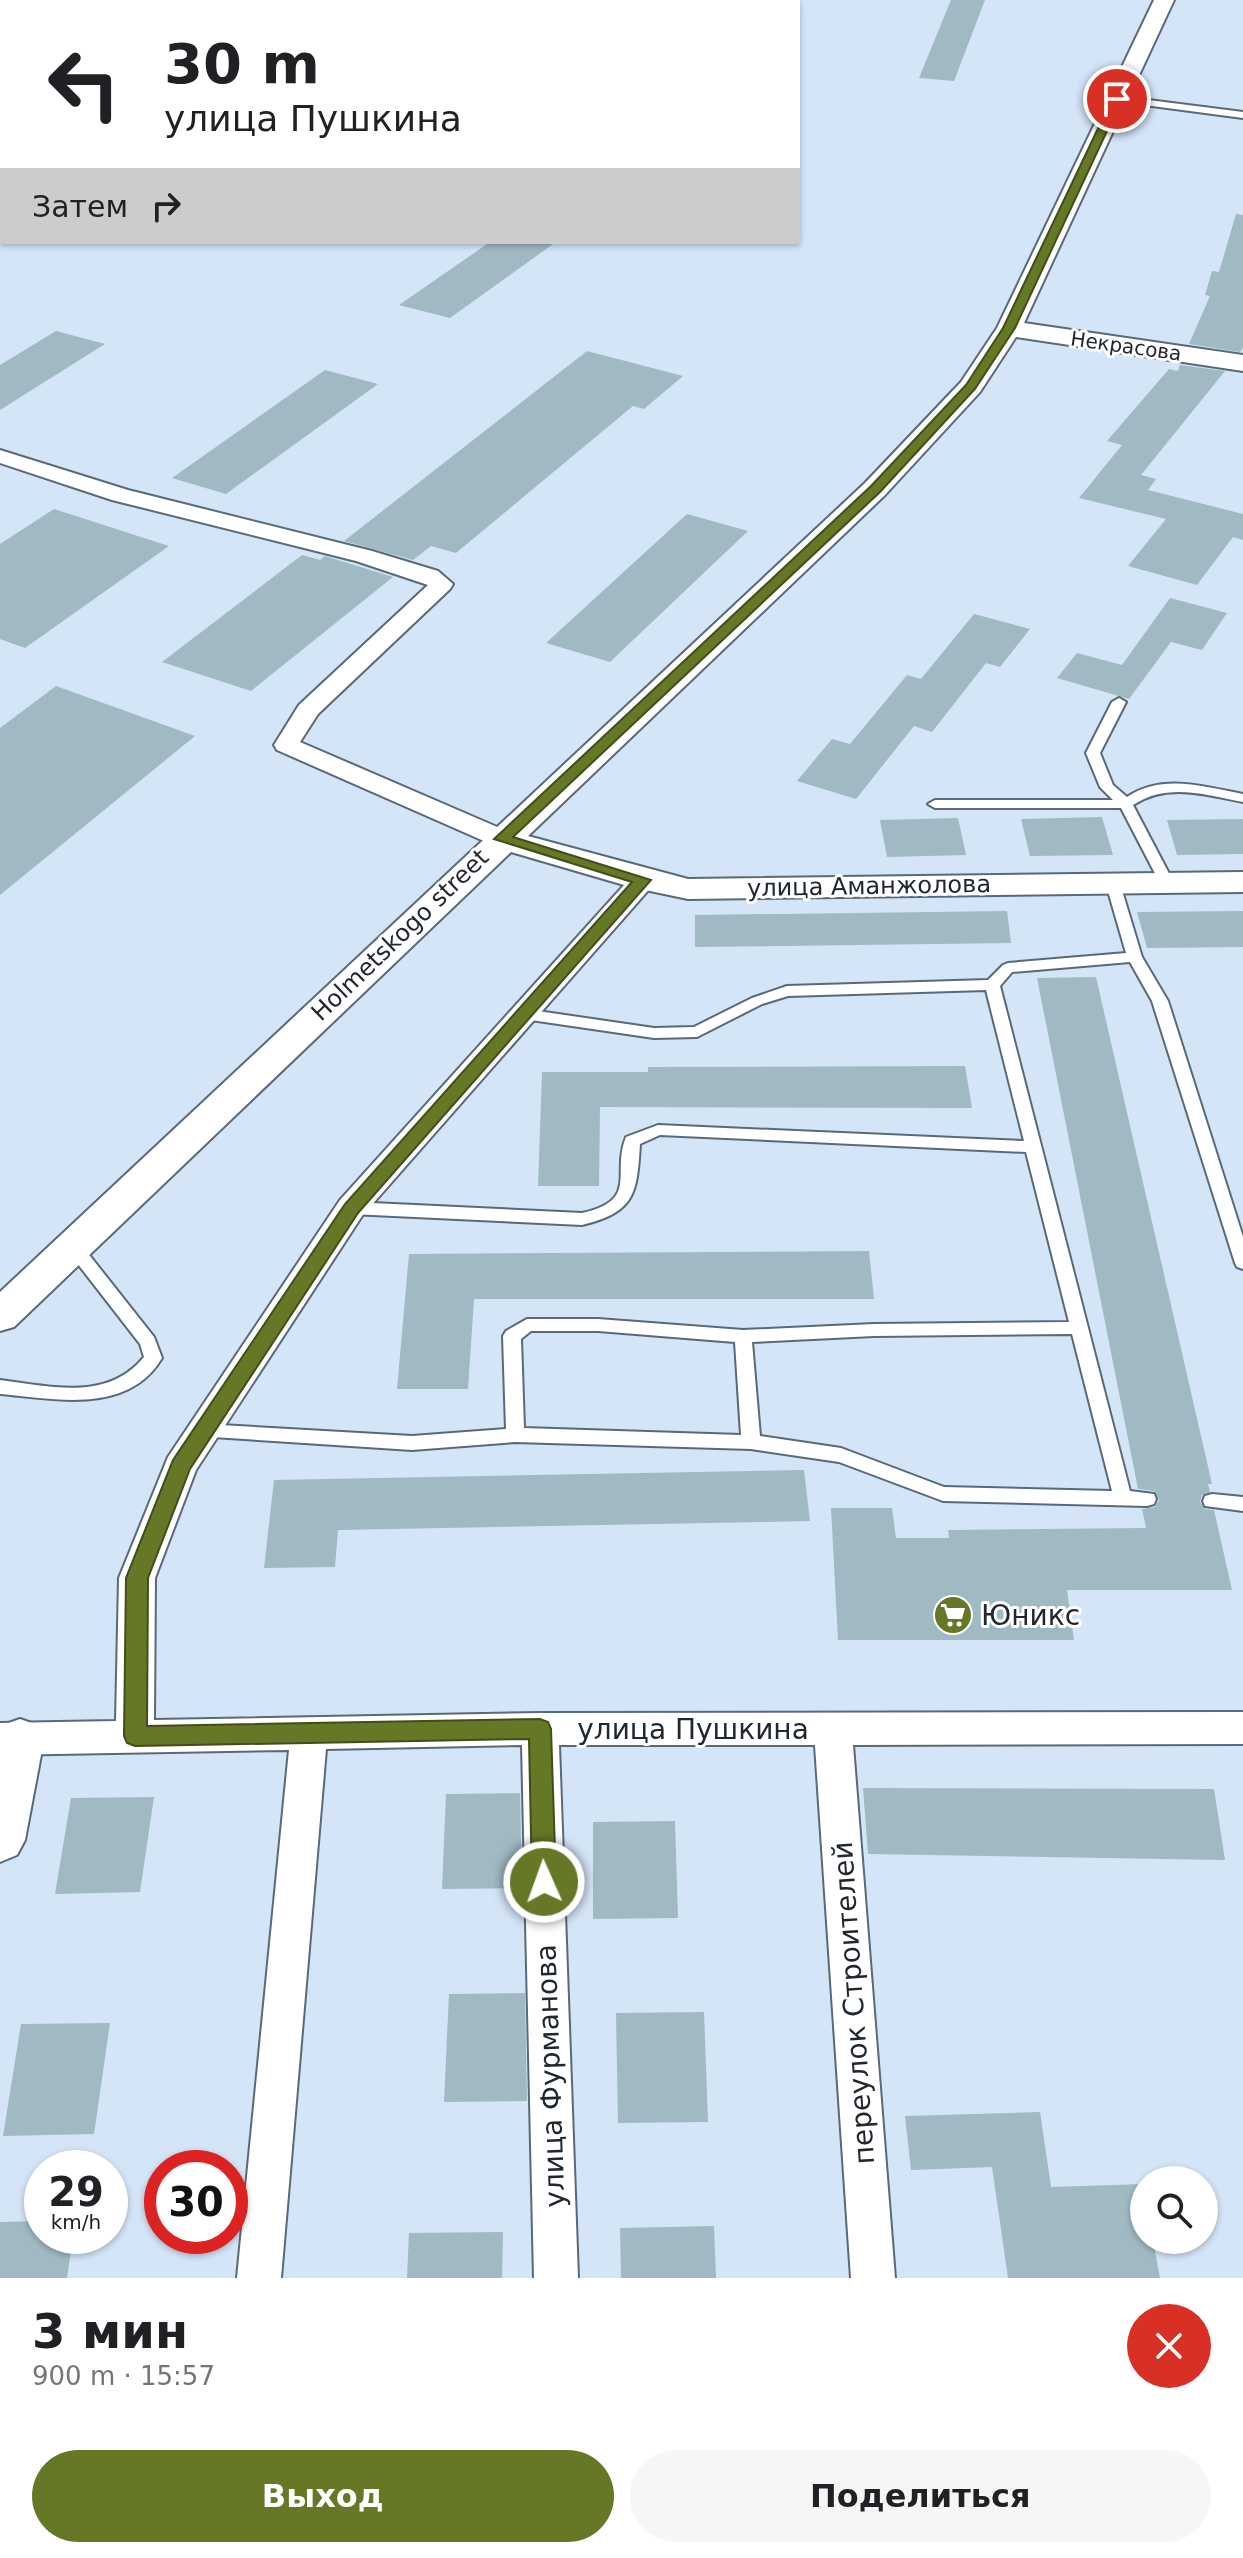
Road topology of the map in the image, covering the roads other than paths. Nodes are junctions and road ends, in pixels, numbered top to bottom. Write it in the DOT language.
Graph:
graph roads {
  1 [pos="1164,0"];
  2 [pos="1117,99"];
  3 [pos="1243,115"];
  4 [pos="1009,328"];
  5 [pos="1243,363"];
  6 [pos="0,456"];
  7 [pos="1119,702"];
  8 [pos="1243,798"];
  9 [pos="935,804"];
  10 [pos="1126,804"];
  11 [pos="502,839"];
  12 [pos="643,880"];
  13 [pos="1243,882"];
  14 [pos="1167,883"];
  15 [pos="1113,884"];
  16 [pos="1135,957"];
  17 [pos="992,985"];
  18 [pos="524,1014"];
  19 [pos="1035,1147"];
  20 [pos="351,1208"];
  21 [pos="73,1246"];
  22 [pos="1243,1263"];
  23 [pos="0,1316"];
  24 [pos="1081,1328"];
  25 [pos="743,1336"];
  26 [pos="0,1387"];
  27 [pos="203,1431"];
  28 [pos="515,1435"];
  29 [pos="751,1442"];
  30 [pos="1122,1496"];
  31 [pos="1147,1499"];
  32 [pos="1212,1501"];
  33 [pos="1243,1504"];
  34 [pos="833,1728"];
  35 [pos="1243,1728"];
  36 [pos="540,1729"];
  37 [pos="309,1733"];
  38 [pos="135,1736"];
  39 [pos="10,1739"];
  40 [pos="0,1840"];
  41 [pos="259,2278"];
  42 [pos="556,2278"];
  43 [pos="873,2278"];
  1 -- 2 [label="street, Holmetskogo street"];
  2 -- 3 [label="lane"];
  2 -- 4 [label="street, Holmetskogo street"];
  4 -- 5 [label="street, Некрасова"];
  4 -- 11 [label="street, Holmetskogo street"];
  6 -- 11 [label="street"];
  7 -- 10 [label="lane"];
  8 -- 10 [label="lane"];
  9 -- 10 [label="lane"];
  10 -- 14 [label="lane"];
  11 -- 12 [label="street, улица Аманжолова"];
  11 -- 21 [label="street, Holmetskogo street"];
  12 -- 15 [label="street, улица Аманжолова"];
  12 -- 18 [label="street"];
  13 -- 14 [label="street, улица Аманжолова"];
  14 -- 15 [label="street, улица Аманжолова"];
  15 -- 16 [label="lane"];
  16 -- 17 [label="lane"];
  16 -- 22 [label="lane"];
  17 -- 18 [label="lane"];
  17 -- 19 [label="lane"];
  18 -- 20 [label="street"];
  19 -- 20 [label="lane"];
  19 -- 24 [label="lane"];
  20 -- 27 [label="street"];
  21 -- 23 [label="street, Holmetskogo street"];
  21 -- 26 [label="lane"];
  24 -- 25 [label="lane"];
  24 -- 30 [label="lane"];
  25 -- 28 [label="lane"];
  25 -- 29 [label="lane"];
  27 -- 28 [label="lane"];
  27 -- 38 [label="street"];
  28 -- 29 [label="lane"];
  29 -- 30 [label="lane"];
  30 -- 31 [label="lane"];
  32 -- 33 [label="lane"];
  34 -- 35 [label="street, улица Пушкина"];
  34 -- 36 [label="street, улица Пушкина"];
  34 -- 43 [label="street, переулок Строителей"];
  36 -- 37 [label="street, улица Пушкина"];
  36 -- 42 [label="street, улица Фурманова"];
  37 -- 38 [label="street, улица Пушкина"];
  37 -- 41 [label="street"];
  38 -- 39 [label="street, улица Пушкина"];
  39 -- 40 [label="street"];
}
